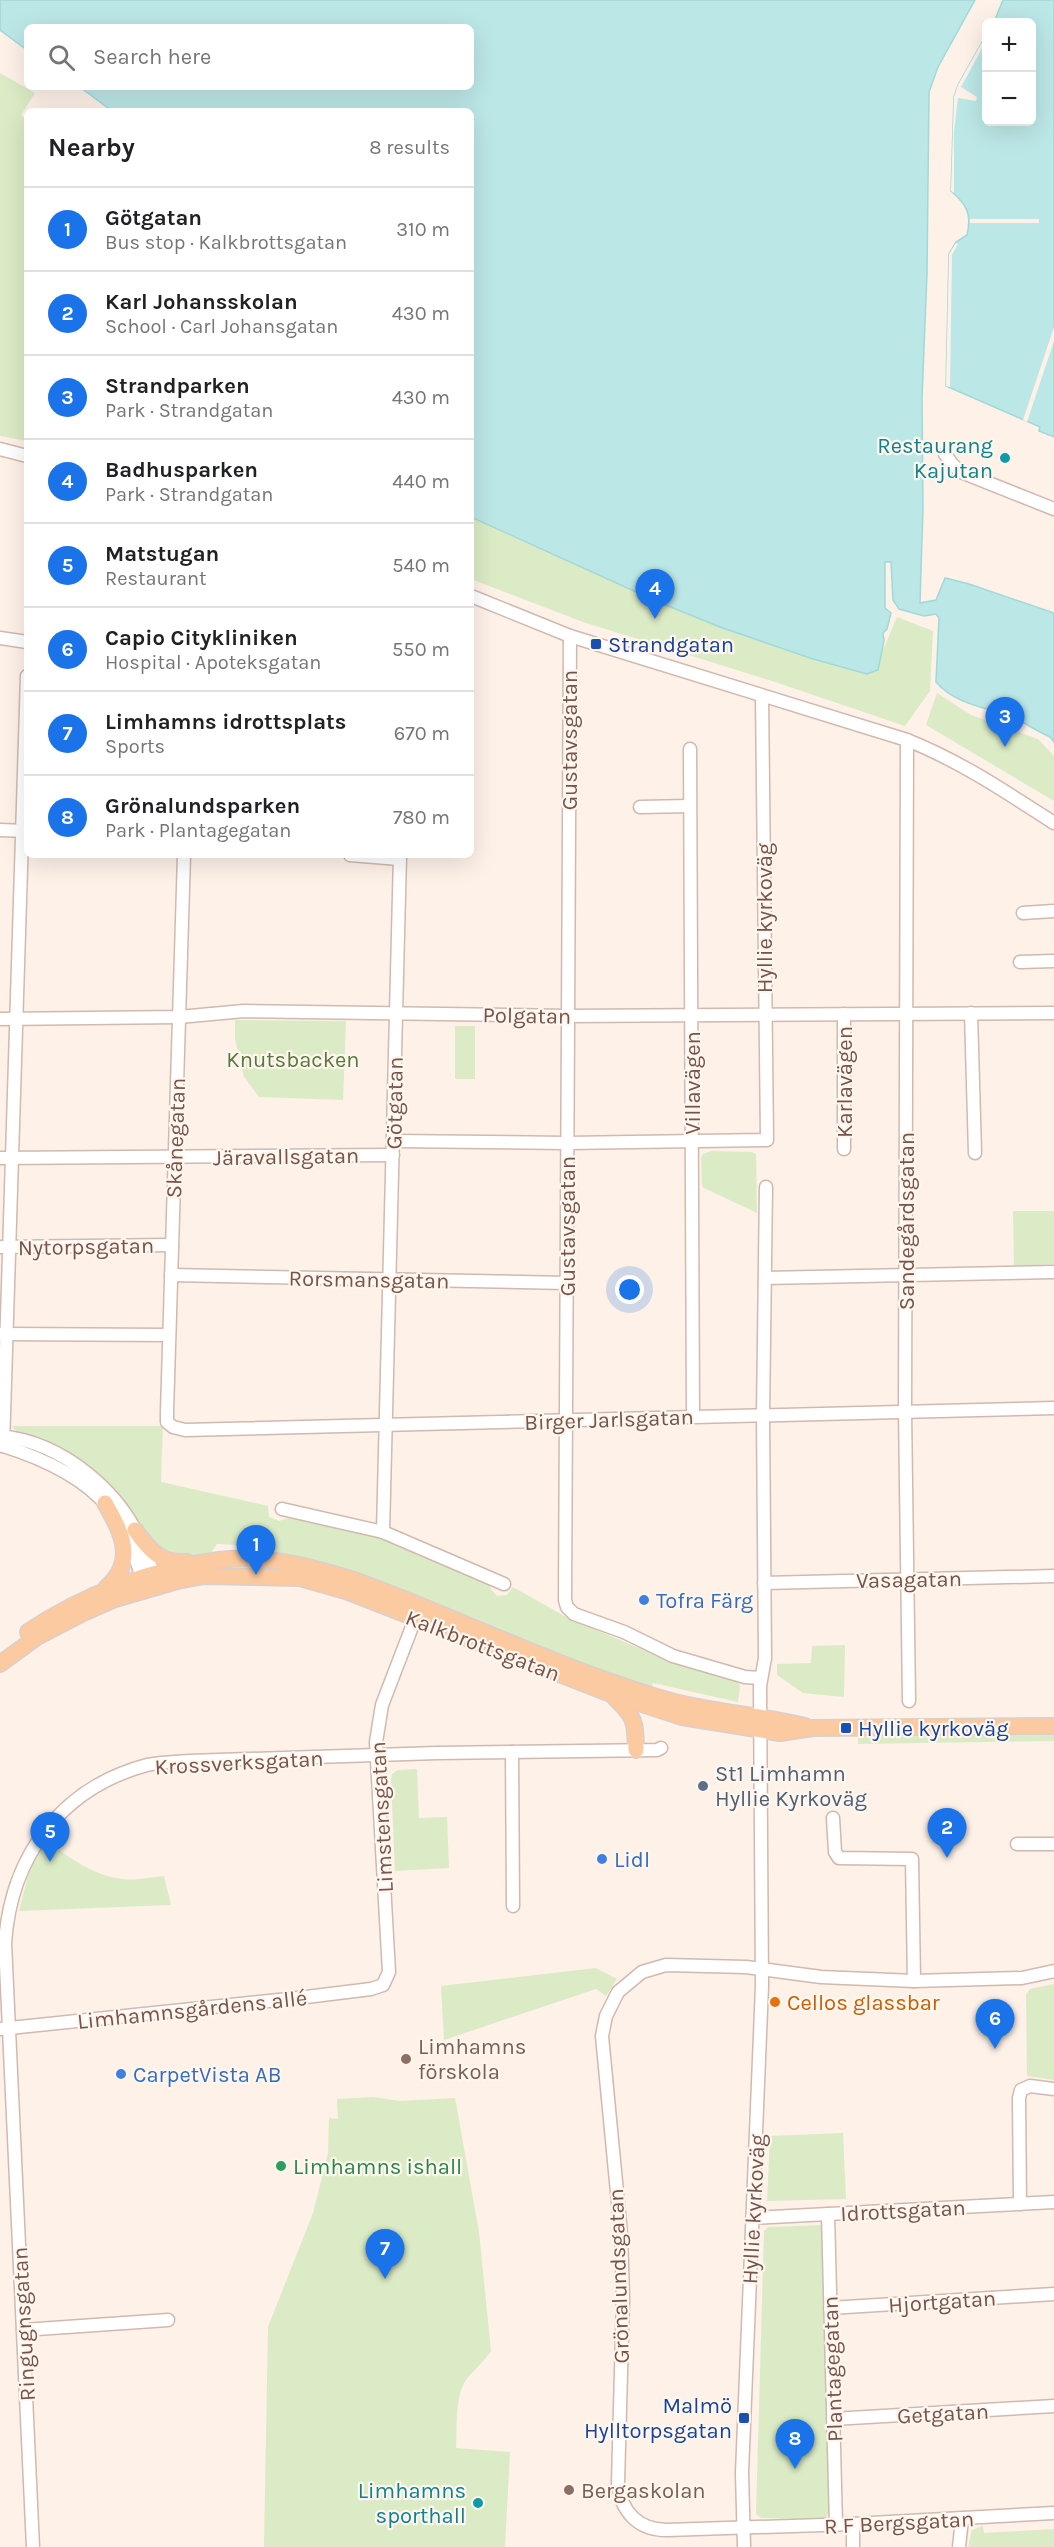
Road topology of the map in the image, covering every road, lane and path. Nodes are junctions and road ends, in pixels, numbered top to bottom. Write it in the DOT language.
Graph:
graph roads {
  1 [pos="0,449"];
  2 [pos="945,454"];
  3 [pos="24,455"];
  4 [pos="1054,509"];
  5 [pos="474,597"];
  6 [pos="570,636"];
  7 [pos="0,638"];
  8 [pos="24,642"];
  9 [pos="762,696"];
  10 [pos="907,740"];
  11 [pos="690,749"];
  12 [pos="690,806"];
  13 [pos="640,807"];
  14 [pos="1054,823"];
  15 [pos="0,830"];
  16 [pos="24,831"];
  17 [pos="24,854"];
  18 [pos="184,858"];
  19 [pos="399,858"];
  20 [pos="1054,911"];
  21 [pos="1023,913"];
  22 [pos="1054,961"];
  23 [pos="1020,962"];
  24 [pos="396,1012"];
  25 [pos="971,1013"];
  26 [pos="1054,1013"];
  27 [pos="844,1014"];
  28 [pos="906,1014"];
  29 [pos="691,1015"];
  30 [pos="764,1015"];
  31 [pos="568,1016"];
  32 [pos="179,1017"];
  33 [pos="17,1018"];
  34 [pos="0,1019"];
  35 [pos="393,1141"];
  36 [pos="692,1142"];
  37 [pos="567,1143"];
  38 [pos="844,1149"];
  39 [pos="975,1153"];
  40 [pos="393,1155"];
  41 [pos="175,1157"];
  42 [pos="7,1158"];
  43 [pos="766,1187"];
  44 [pos="172,1245"];
  45 [pos="5,1247"];
  46 [pos="1054,1272"];
  47 [pos="171,1275"];
  48 [pos="906,1275"];
  49 [pos="765,1278"];
  50 [pos="389,1280"];
  51 [pos="567,1283"];
  52 [pos="4,1334"];
  53 [pos="169,1335"];
  54 [pos="1054,1408"];
  55 [pos="905,1411"];
  56 [pos="693,1416"];
  57 [pos="763,1416"];
  58 [pos="566,1420"];
  59 [pos="167,1422"];
  60 [pos="386,1424"];
  61 [pos="2,1441"];
  62 [pos="105,1503"];
  63 [pos="282,1509"];
  64 [pos="135,1530"];
  65 [pos="383,1532"];
  66 [pos="220,1560"];
  67 [pos="1054,1576"];
  68 [pos="906,1578"];
  69 [pos="149,1580"];
  70 [pos="764,1583"];
  71 [pos="504,1584"];
  72 [pos="95,1595"];
  73 [pos="415,1619"];
  74 [pos="0,1654"];
  75 [pos="0,1664"];
  76 [pos="761,1678"];
  77 [pos="611,1694"];
  78 [pos="909,1701"];
  79 [pos="761,1725"];
  80 [pos="1054,1726"];
  81 [pos="661,1748"];
  82 [pos="636,1750"];
  83 [pos="512,1752"];
  84 [pos="376,1756"];
  85 [pos="833,1818"];
  86 [pos="1017,1844"];
  87 [pos="1054,1844"];
  88 [pos="513,1906"];
  89 [pos="761,1969"];
  90 [pos="1054,1971"];
  91 [pos="914,1981"];
  92 [pos="383,1985"];
  93 [pos="4,2029"];
  94 [pos="1054,2089"];
  95 [pos="1054,2202"];
  96 [pos="1020,2204"];
  97 [pos="828,2214"];
  98 [pos="752,2218"];
  99 [pos="1054,2294"];
  100 [pos="830,2308"];
  101 [pos="168,2320"];
  102 [pos="23,2330"];
  103 [pos="1054,2406"];
  104 [pos="833,2419"];
  105 [pos="1054,2513"];
  106 [pos="962,2519"];
  107 [pos="852,2524"];
  108 [pos="836,2525"];
  109 [pos="743,2529"];
  110 [pos="33,2547"];
  111 [pos="744,2547"];
  112 [pos="853,2547"];
  113 [pos="959,2547"];
  1 -- 3 [label="street"];
  2 -- 4 [label="street"];
  5 -- 6 [label="street"];
  6 -- 9 [label="street"];
  6 -- 31 [label="street, Gustavsgatan"];
  7 -- 8 [label="street"];
  9 -- 10 [label="street"];
  9 -- 30 [label="street, Hyllie kyrkoväg"];
  10 -- 14 [label="street"];
  10 -- 28 [label="street, Sandegårdsgatan"];
  11 -- 12 [label="street, Villavägen"];
  12 -- 13 [label="street"];
  12 -- 29 [label="street, Villavägen"];
  15 -- 16 [label="street"];
  17 -- 33 [label="street"];
  18 -- 32 [label="street, Skånegatan"];
  19 -- 24 [label="street, Götgatan"];
  20 -- 21 [label="street"];
  22 -- 23 [label="street"];
  24 -- 31 [label="street, Polgatan"];
  24 -- 32 [label="street, Polgatan"];
  24 -- 35 [label="street, Götgatan"];
  25 -- 26 [label="street, Polgatan"];
  25 -- 28 [label="street, Polgatan"];
  25 -- 39 [label="street"];
  27 -- 28 [label="street, Polgatan"];
  27 -- 30 [label="street, Polgatan"];
  27 -- 38 [label="street, Karlavägen"];
  28 -- 48 [label="street, Sandegårdsgatan"];
  29 -- 30 [label="street, Polgatan"];
  29 -- 31 [label="street, Polgatan"];
  29 -- 36 [label="street, Villavägen"];
  30 -- 36 [label="street, Hyllie kyrkoväg"];
  31 -- 37 [label="street, Gustavsgatan"];
  32 -- 33 [label="street, Polgatan"];
  32 -- 41 [label="street, Skånegatan"];
  33 -- 34 [label="street, Polgatan"];
  33 -- 42 [label="street"];
  35 -- 37 [label="street"];
  35 -- 40 [label="street, Götgatan"];
  36 -- 37 [label="street"];
  36 -- 56 [label="street, Villavägen"];
  37 -- 51 [label="street, Gustavsgatan"];
  40 -- 41 [label="street, Järavallsgatan"];
  40 -- 50 [label="street, Götgatan"];
  41 -- 42 [label="street, Järavallsgatan"];
  41 -- 44 [label="street, Skånegatan"];
  42 -- 45 [label="street"];
  43 -- 49 [label="street, Hyllie kyrkoväg"];
  44 -- 45 [label="street, Nytorpsgatan"];
  44 -- 47 [label="street, Skånegatan"];
  45 -- 52 [label="street"];
  46 -- 48 [label="street"];
  47 -- 50 [label="street, Rorsmansgatan"];
  47 -- 53 [label="street, Skånegatan"];
  48 -- 49 [label="street"];
  48 -- 55 [label="street, Sandegårdsgatan"];
  49 -- 57 [label="street, Hyllie kyrkoväg"];
  50 -- 51 [label="street, Rorsmansgatan"];
  50 -- 60 [label="street, Götgatan"];
  51 -- 58 [label="street, Gustavsgatan"];
  52 -- 53 [label="street"];
  52 -- 61 [label="street"];
  53 -- 59 [label="street, Skånegatan"];
  54 -- 55 [label="street, Birger Jarlsgatan"];
  55 -- 57 [label="street, Birger Jarlsgatan"];
  55 -- 68 [label="street, Sandegårdsgatan"];
  56 -- 57 [label="street, Birger Jarlsgatan"];
  56 -- 58 [label="street, Birger Jarlsgatan"];
  57 -- 70 [label="street, Hyllie kyrkoväg"];
  58 -- 60 [label="street, Birger Jarlsgatan"];
  58 -- 76 [label="street, Gustavsgatan"];
  59 -- 60 [label="street, Birger Jarlsgatan"];
  60 -- 65 [label="street, Götgatan"];
  61 -- 62 [label="street"];
  61 -- 64 [label="street"];
  62 -- 69 [label="street"];
  62 -- 72 [label="main road"];
  63 -- 65 [label="street"];
  64 -- 66 [label="main road"];
  64 -- 69 [label="street"];
  65 -- 71 [label="street"];
  66 -- 69 [label="main road, Kalkbrottsgatan"];
  66 -- 79 [label="main road, Kalkbrottsgatan"];
  67 -- 68 [label="street, Vasagatan"];
  68 -- 70 [label="street, Vasagatan"];
  68 -- 78 [label="street, Sandegårdsgatan"];
  69 -- 72 [label="main road, Kalkbrottsgatan"];
  69 -- 73 [label="main road, Kalkbrottsgatan"];
  69 -- 75 [label="main road"];
  70 -- 76 [label="street, Hyllie kyrkoväg"];
  72 -- 74 [label="main road, Kalkbrottsgatan"];
  73 -- 77 [label="main road, Kalkbrottsgatan"];
  73 -- 84 [label="street, Limstensgatan"];
  76 -- 79 [label="street, Hyllie kyrkoväg"];
  77 -- 79 [label="main road, Kalkbrottsgatan"];
  77 -- 82 [label="main road"];
  79 -- 80 [label="main road, Kalkbrottsgatan"];
  79 -- 89 [label="street, Hyllie kyrkoväg"];
  81 -- 82 [label="street, Krossverksgatan"];
  82 -- 83 [label="street, Krossverksgatan"];
  83 -- 84 [label="street, Krossverksgatan"];
  83 -- 88 [label="street"];
  84 -- 92 [label="street, Limstensgatan"];
  84 -- 93 [label="street, Krossverksgatan"];
  85 -- 91 [label="street"];
  86 -- 87 [label="street"];
  89 -- 91 [label="street"];
  89 -- 98 [label="street, Hyllie kyrkoväg"];
  89 -- 109 [label="street, Grönalundsgatan"];
  90 -- 91 [label="street"];
  92 -- 93 [label="street, Limhamnsgårdens allé"];
  93 -- 102 [label="street, Ringugnsgatan"];
  94 -- 96 [label="street"];
  95 -- 96 [label="street, Idrottsgatan"];
  96 -- 97 [label="street, Idrottsgatan"];
  97 -- 98 [label="street, Idrottsgatan"];
  97 -- 100 [label="street, Plantagegatan"];
  98 -- 109 [label="street, Hyllie kyrkoväg"];
  99 -- 100 [label="street, Hjortgatan"];
  100 -- 104 [label="street, Plantagegatan"];
  101 -- 102 [label="street"];
  102 -- 110 [label="street, Ringugnsgatan"];
  103 -- 104 [label="street, Getgatan"];
  104 -- 108 [label="street, Plantagegatan"];
  105 -- 106 [label="street, R F Bergsgatan"];
  106 -- 107 [label="street, R F Bergsgatan"];
  106 -- 113 [label="street"];
  107 -- 108 [label="street, R F Bergsgatan"];
  107 -- 112 [label="street"];
  108 -- 109 [label="street, R F Bergsgatan"];
  109 -- 111 [label="street, Hyllie kyrkoväg"];
}
